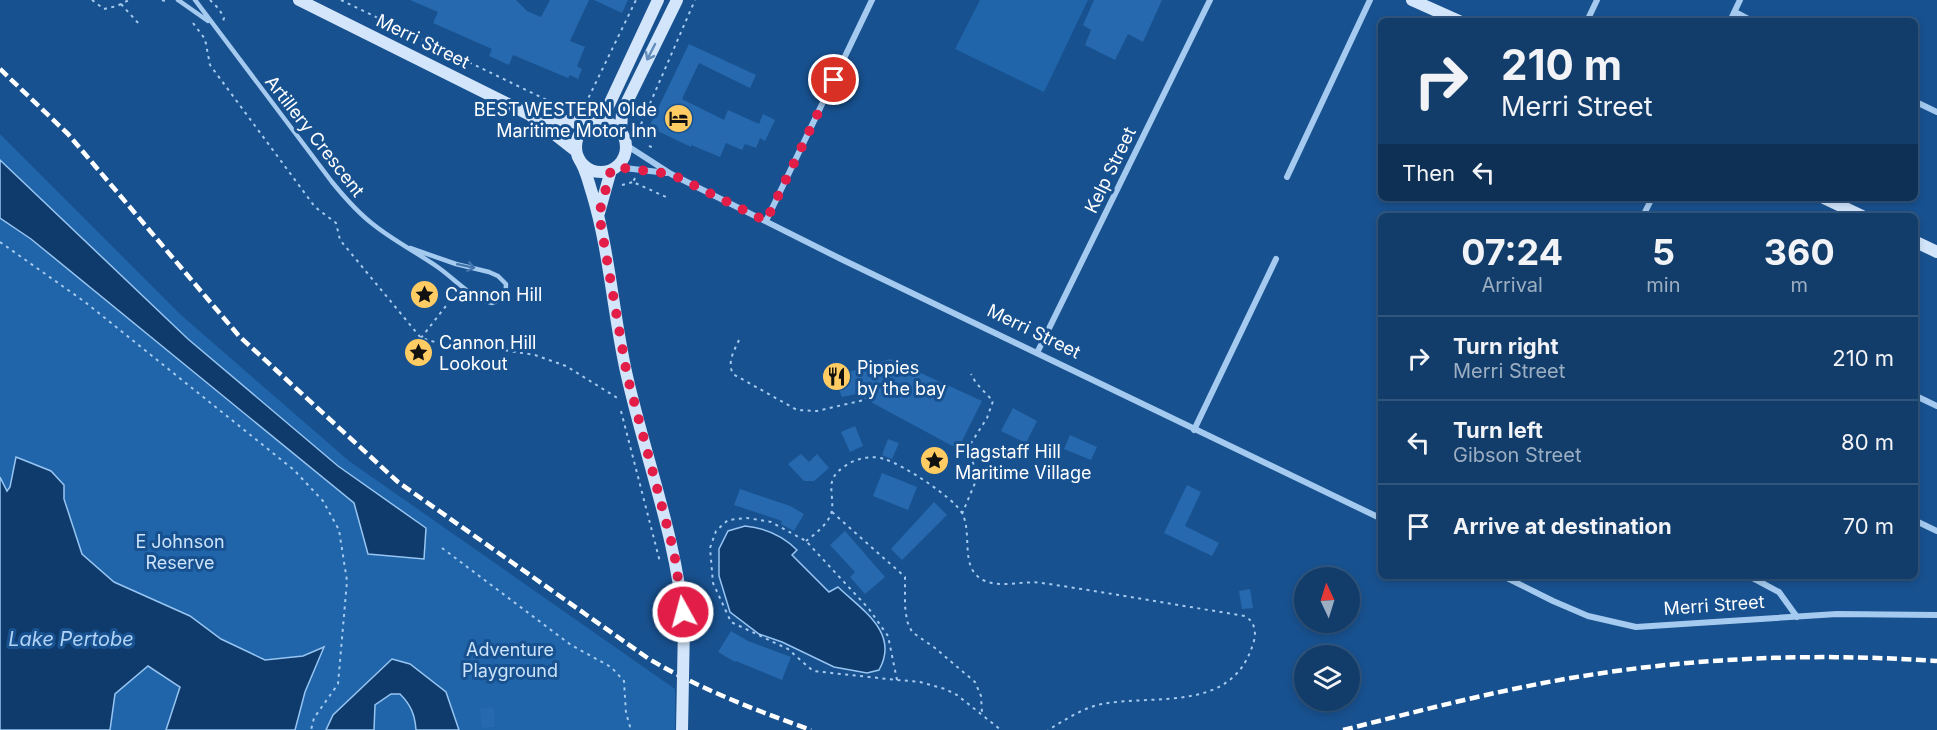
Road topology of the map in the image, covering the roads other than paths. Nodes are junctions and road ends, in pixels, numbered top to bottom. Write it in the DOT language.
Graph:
graph roads {
  1 [pos="178,0"];
  2 [pos="195,0"];
  3 [pos="203,0"];
  4 [pos="299,0"];
  5 [pos="658,0"];
  6 [pos="872,0"];
  7 [pos="1210,0"];
  8 [pos="1370,0"];
  9 [pos="1412,0"];
  10 [pos="1597,0"];
  11 [pos="1740,0"];
  12 [pos="675,1"];
  13 [pos="1735,12"];
  14 [pos="1452,18"];
  15 [pos="1588,18"];
  16 [pos="1732,18"];
  17 [pos="1746,18"];
  18 [pos="212,25"];
  19 [pos="1918,103"];
  20 [pos="1937,112"];
  21 [pos="530,114"];
  22 [pos="593,124"];
  23 [pos="621,132"];
  24 [pos="626,145"];
  25 [pos="578,155"];
  26 [pos="614,168"];
  27 [pos="671,174"];
  28 [pos="1287,177"];
  29 [pos="1830,201"];
  30 [pos="1856,213"];
  31 [pos="599,214"];
  32 [pos="766,221"];
  33 [pos="1918,243"];
  34 [pos="410,248"];
  35 [pos="1937,252"];
  36 [pos="1276,259"];
  37 [pos="1037,353"];
  38 [pos="1918,397"];
  39 [pos="1937,406"];
  40 [pos="1194,430"];
  41 [pos="1378,517"];
  42 [pos="1918,522"];
  43 [pos="1937,531"];
  44 [pos="1509,579"];
  45 [pos="1755,579"];
  46 [pos="1937,615"];
  47 [pos="1797,617"];
  48 [pos="682,730"];
  1 -- 18 [label="lane, Artillery Crescent"];
  2 -- 18 [label="lane, Artillery Crescent"];
  3 -- 18 [label="lane"];
  4 -- 21 [label="street, Merri Street"];
  5 -- 22 [label="street"];
  6 -- 32 [label="street"];
  7 -- 37 [label="street, Kelp Street"];
  8 -- 28 [label="street"];
  9 -- 14 [label="street"];
  10 -- 15 [label="street"];
  11 -- 13 [label="street"];
  12 -- 23 [label="street, one-way"];
  13 -- 16 [label="street"];
  13 -- 17 [label="street"];
  18 -- 34 [label="lane, Artillery Crescent"];
  19 -- 20 [label="street"];
  21 -- 22 [label="street, Merri Street"];
  21 -- 25 [label="street, Merri Street"];
  22 -- 23 [label="street"];
  22 -- 25 [label="street"];
  23 -- 24 [label="street"];
  24 -- 26 [label="street"];
  24 -- 27 [label="street, Merri Street"];
  25 -- 26 [label="street"];
  25 -- 31 [label="street"];
  26 -- 27 [label="street, Merri Street"];
  26 -- 31 [label="street"];
  27 -- 32 [label="street, Merri Street"];
  29 -- 30 [label="street"];
  31 -- 48 [label="street, bridge"];
  32 -- 37 [label="street, Merri Street"];
  33 -- 35 [label="street"];
  34 -- 34 [label="lane, Artillery Crescent, one-way"];
  36 -- 40 [label="street"];
  37 -- 40 [label="street, Merri Street"];
  38 -- 39 [label="street"];
  40 -- 41 [label="street, Merri Street"];
  42 -- 43 [label="street"];
  44 -- 47 [label="street, Merri Street"];
  45 -- 47 [label="street"];
  46 -- 47 [label="street, Merri Street"];
}
